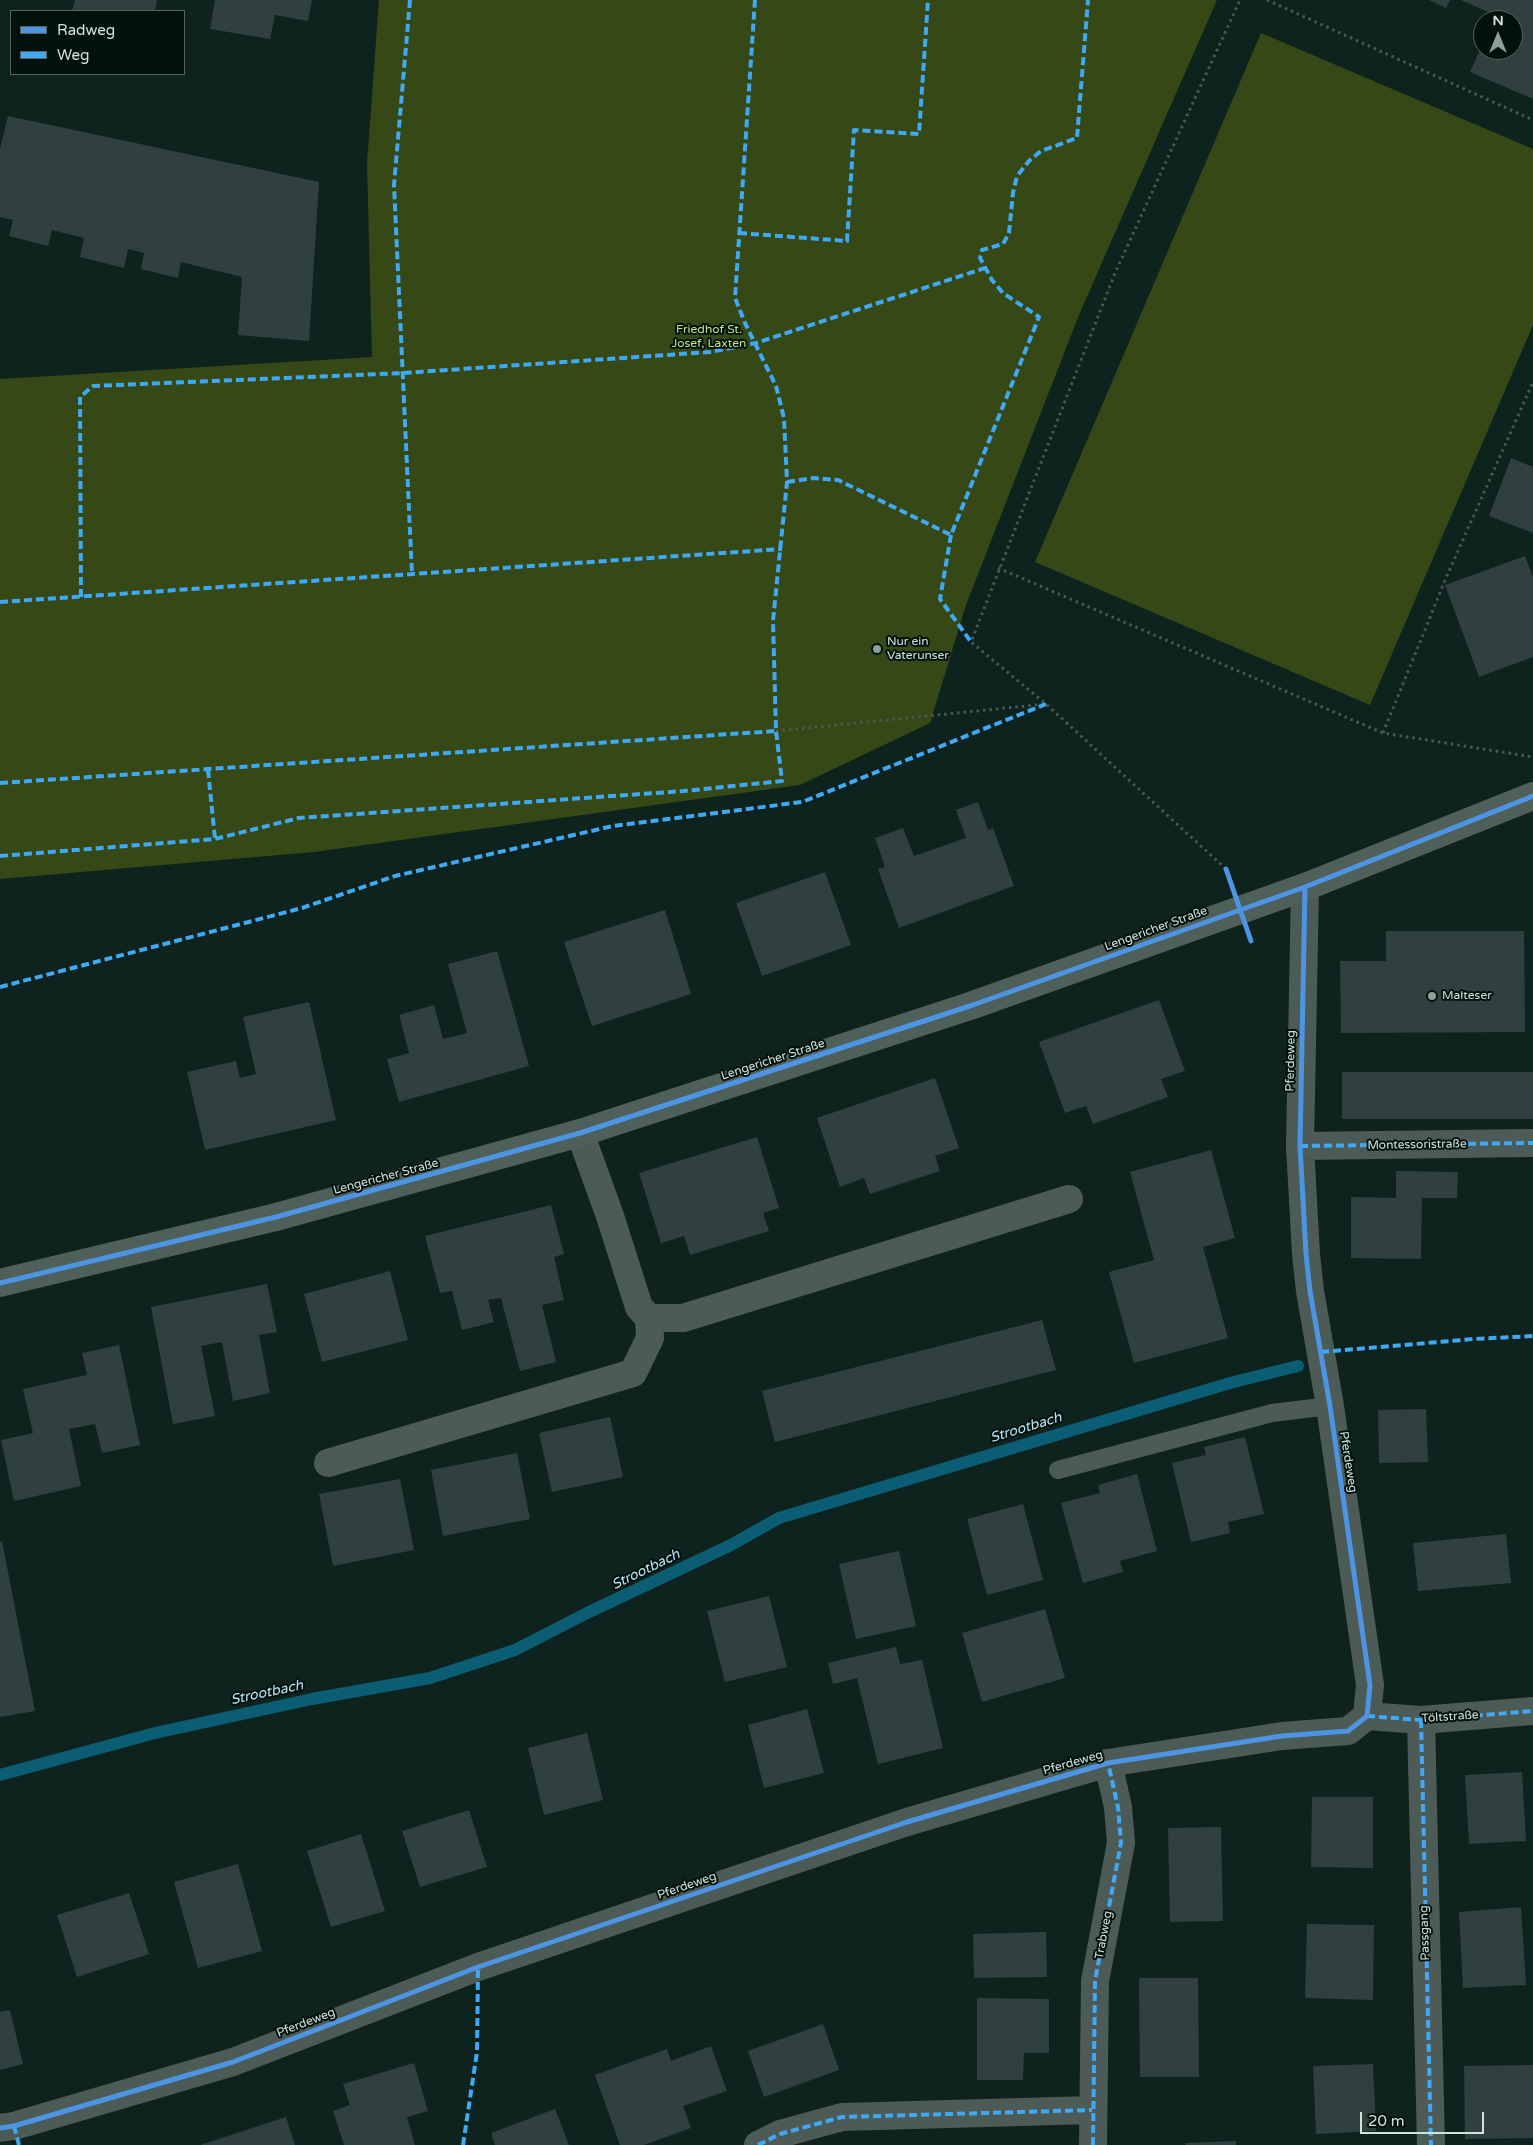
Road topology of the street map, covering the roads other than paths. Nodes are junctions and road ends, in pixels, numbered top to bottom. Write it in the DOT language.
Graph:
graph roads {
  1 [pos="1533,796"];
  2 [pos="1305,887"];
  3 [pos="580,1133"];
  4 [pos="1533,1143"];
  5 [pos="1300,1146"];
  6 [pos="1069,1199"];
  7 [pos="0,1282"];
  8 [pos="650,1318"];
  9 [pos="1330,1406"];
  10 [pos="328,1463"];
  11 [pos="1058,1470"];
  12 [pos="1533,1711"];
  13 [pos="1368,1716"];
  14 [pos="1421,1720"];
  15 [pos="1108,1763"];
  16 [pos="1092,2110"];
  17 [pos="11,2133"];
  18 [pos="758,2145"];
  19 [pos="1093,2145"];
  20 [pos="1431,2145"];
  1 -- 2 [label="main road, Lengericher Straße"];
  2 -- 3 [label="main road, Lengericher Straße"];
  2 -- 5 [label="street, Pferdeweg"];
  3 -- 7 [label="main road, Lengericher Straße"];
  3 -- 8 [label="street"];
  4 -- 5 [label="street, Montessoristraße"];
  5 -- 9 [label="street, Pferdeweg"];
  6 -- 8 [label="street"];
  8 -- 10 [label="street"];
  9 -- 11 [label="lane"];
  9 -- 13 [label="street, Pferdeweg"];
  12 -- 14 [label="street, Töltstraße"];
  13 -- 14 [label="street, Töltstraße"];
  13 -- 15 [label="street, Pferdeweg"];
  14 -- 20 [label="street, Passgang"];
  15 -- 16 [label="street, Trabweg"];
  15 -- 17 [label="street, Pferdeweg"];
  16 -- 18 [label="street"];
  16 -- 19 [label="street, Trabweg"];
}
